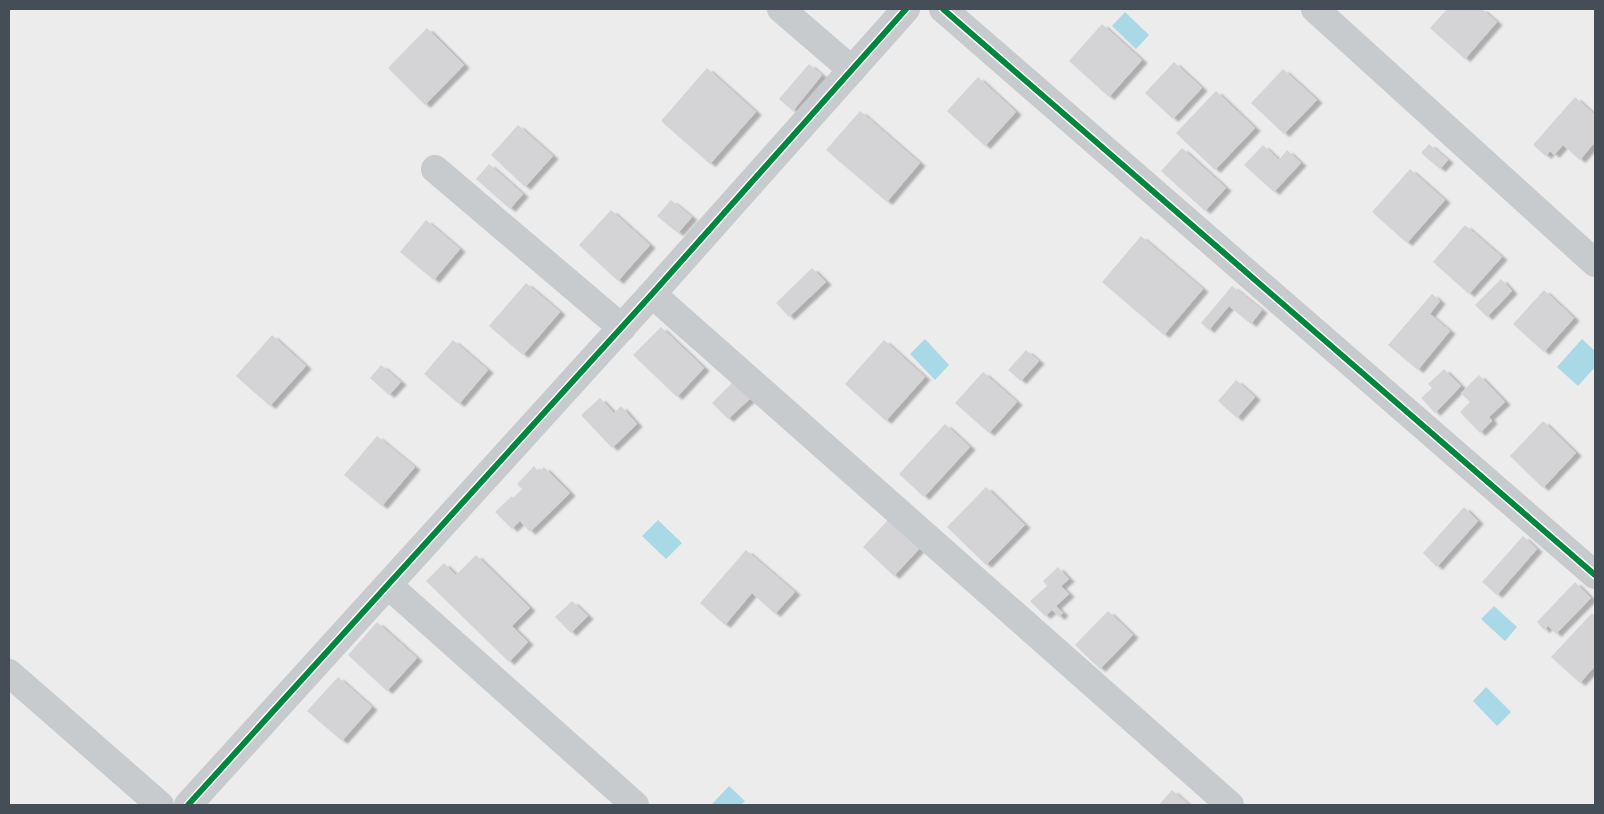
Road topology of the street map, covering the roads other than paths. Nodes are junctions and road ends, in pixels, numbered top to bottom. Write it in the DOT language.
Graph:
graph roads {
  1 [pos="780,9"];
  2 [pos="906,9"];
  3 [pos="943,9"];
  4 [pos="1315,9"];
  5 [pos="852,70"];
  6 [pos="435,169"];
  7 [pos="1595,262"];
  8 [pos="652,294"];
  9 [pos="622,328"];
  10 [pos="1595,575"];
  11 [pos="388,585"];
  12 [pos="9,673"];
  13 [pos="160,805"];
  14 [pos="188,805"];
  15 [pos="636,805"];
  16 [pos="1230,805"];
  1 -- 5 [label="street"];
  2 -- 5 [label="street"];
  3 -- 10 [label="street"];
  4 -- 7 [label="street"];
  5 -- 8 [label="street"];
  6 -- 9 [label="street"];
  8 -- 9 [label="street"];
  8 -- 16 [label="street"];
  9 -- 11 [label="street"];
  11 -- 14 [label="street"];
  11 -- 15 [label="street"];
  12 -- 13 [label="street"];
}
